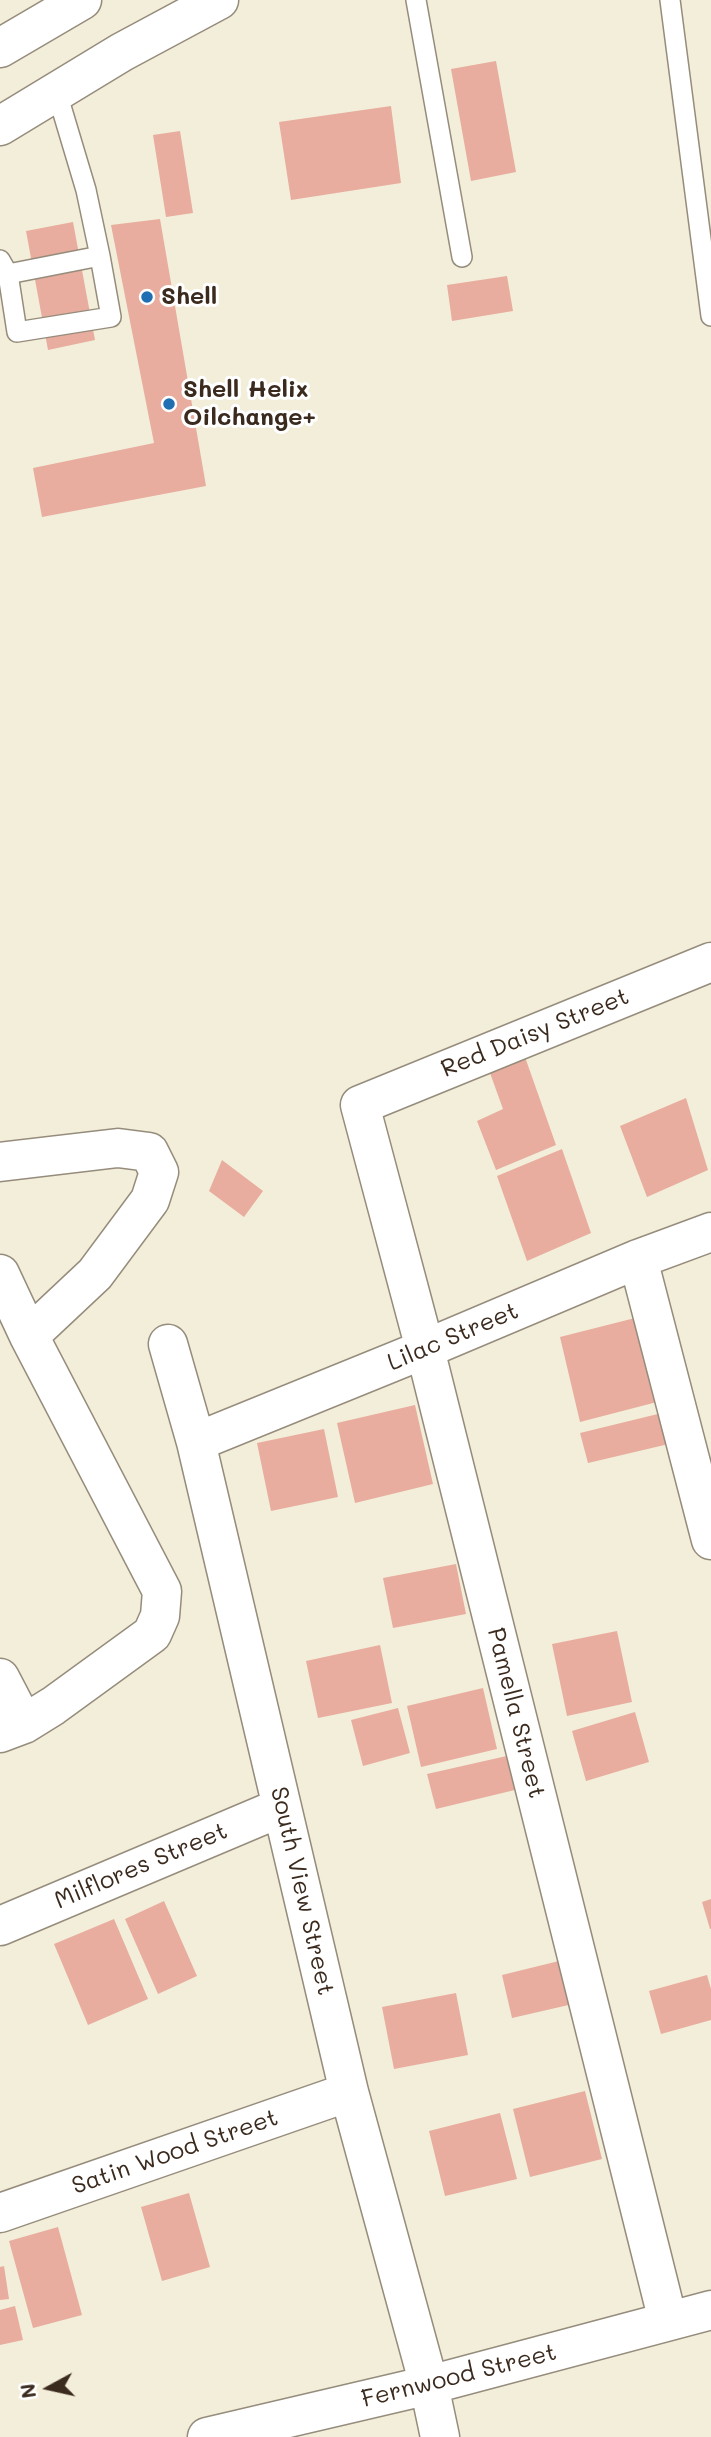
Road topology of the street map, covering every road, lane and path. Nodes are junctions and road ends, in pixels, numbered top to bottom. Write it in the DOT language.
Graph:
graph roads {
  1 [pos="82,0"];
  2 [pos="219,0"];
  3 [pos="416,0"];
  4 [pos="670,0"];
  5 [pos="0,48"];
  6 [pos="57,93"];
  7 [pos="0,126"];
  8 [pos="100,256"];
  9 [pos="462,257"];
  10 [pos="4,267"];
  11 [pos="711,316"];
  12 [pos="711,962"];
  13 [pos="360,1105"];
  14 [pos="0,1162"];
  15 [pos="711,1232"];
  16 [pos="638,1259"];
  17 [pos="0,1273"];
  18 [pos="29,1336"];
  19 [pos="168,1344"];
  20 [pos="425,1349"];
  21 [pos="196,1442"];
  22 [pos="711,1539"];
  23 [pos="0,1678"];
  24 [pos="12,1728"];
  25 [pos="282,1807"];
  26 [pos="0,1926"];
  27 [pos="349,2092"];
  28 [pos="0,2213"];
  29 [pos="711,2310"];
  30 [pos="668,2322"];
  31 [pos="429,2385"];
  32 [pos="207,2437"];
  33 [pos="440,2437"];
  1 -- 5 [label="street"];
  2 -- 6 [label="street"];
  3 -- 9 [label="lane"];
  4 -- 11 [label="lane"];
  6 -- 7 [label="street"];
  6 -- 8 [label="lane"];
  8 -- 10 [label="lane"];
  8 -- 10 [label="lane"];
  12 -- 13 [label="street, Red Daisy Street"];
  13 -- 20 [label="street, Pamella Street"];
  14 -- 18 [label="street"];
  15 -- 16 [label="street, Lilac Street"];
  16 -- 20 [label="street, Lilac Street"];
  16 -- 22 [label="street"];
  17 -- 18 [label="street"];
  18 -- 24 [label="street"];
  19 -- 21 [label="street, South View Street"];
  20 -- 21 [label="street, Lilac Street"];
  20 -- 30 [label="street, Pamella Street"];
  21 -- 25 [label="street, South View Street"];
  23 -- 24 [label="street"];
  25 -- 26 [label="street, Milflores Street"];
  25 -- 27 [label="street, South View Street"];
  27 -- 28 [label="street, Satin Wood Street"];
  27 -- 31 [label="street, South View Street"];
  29 -- 30 [label="street, Fernwood Street"];
  30 -- 31 [label="street, Fernwood Street"];
  31 -- 32 [label="street, Fernwood Street"];
  31 -- 33 [label="street, South View Street"];
}
